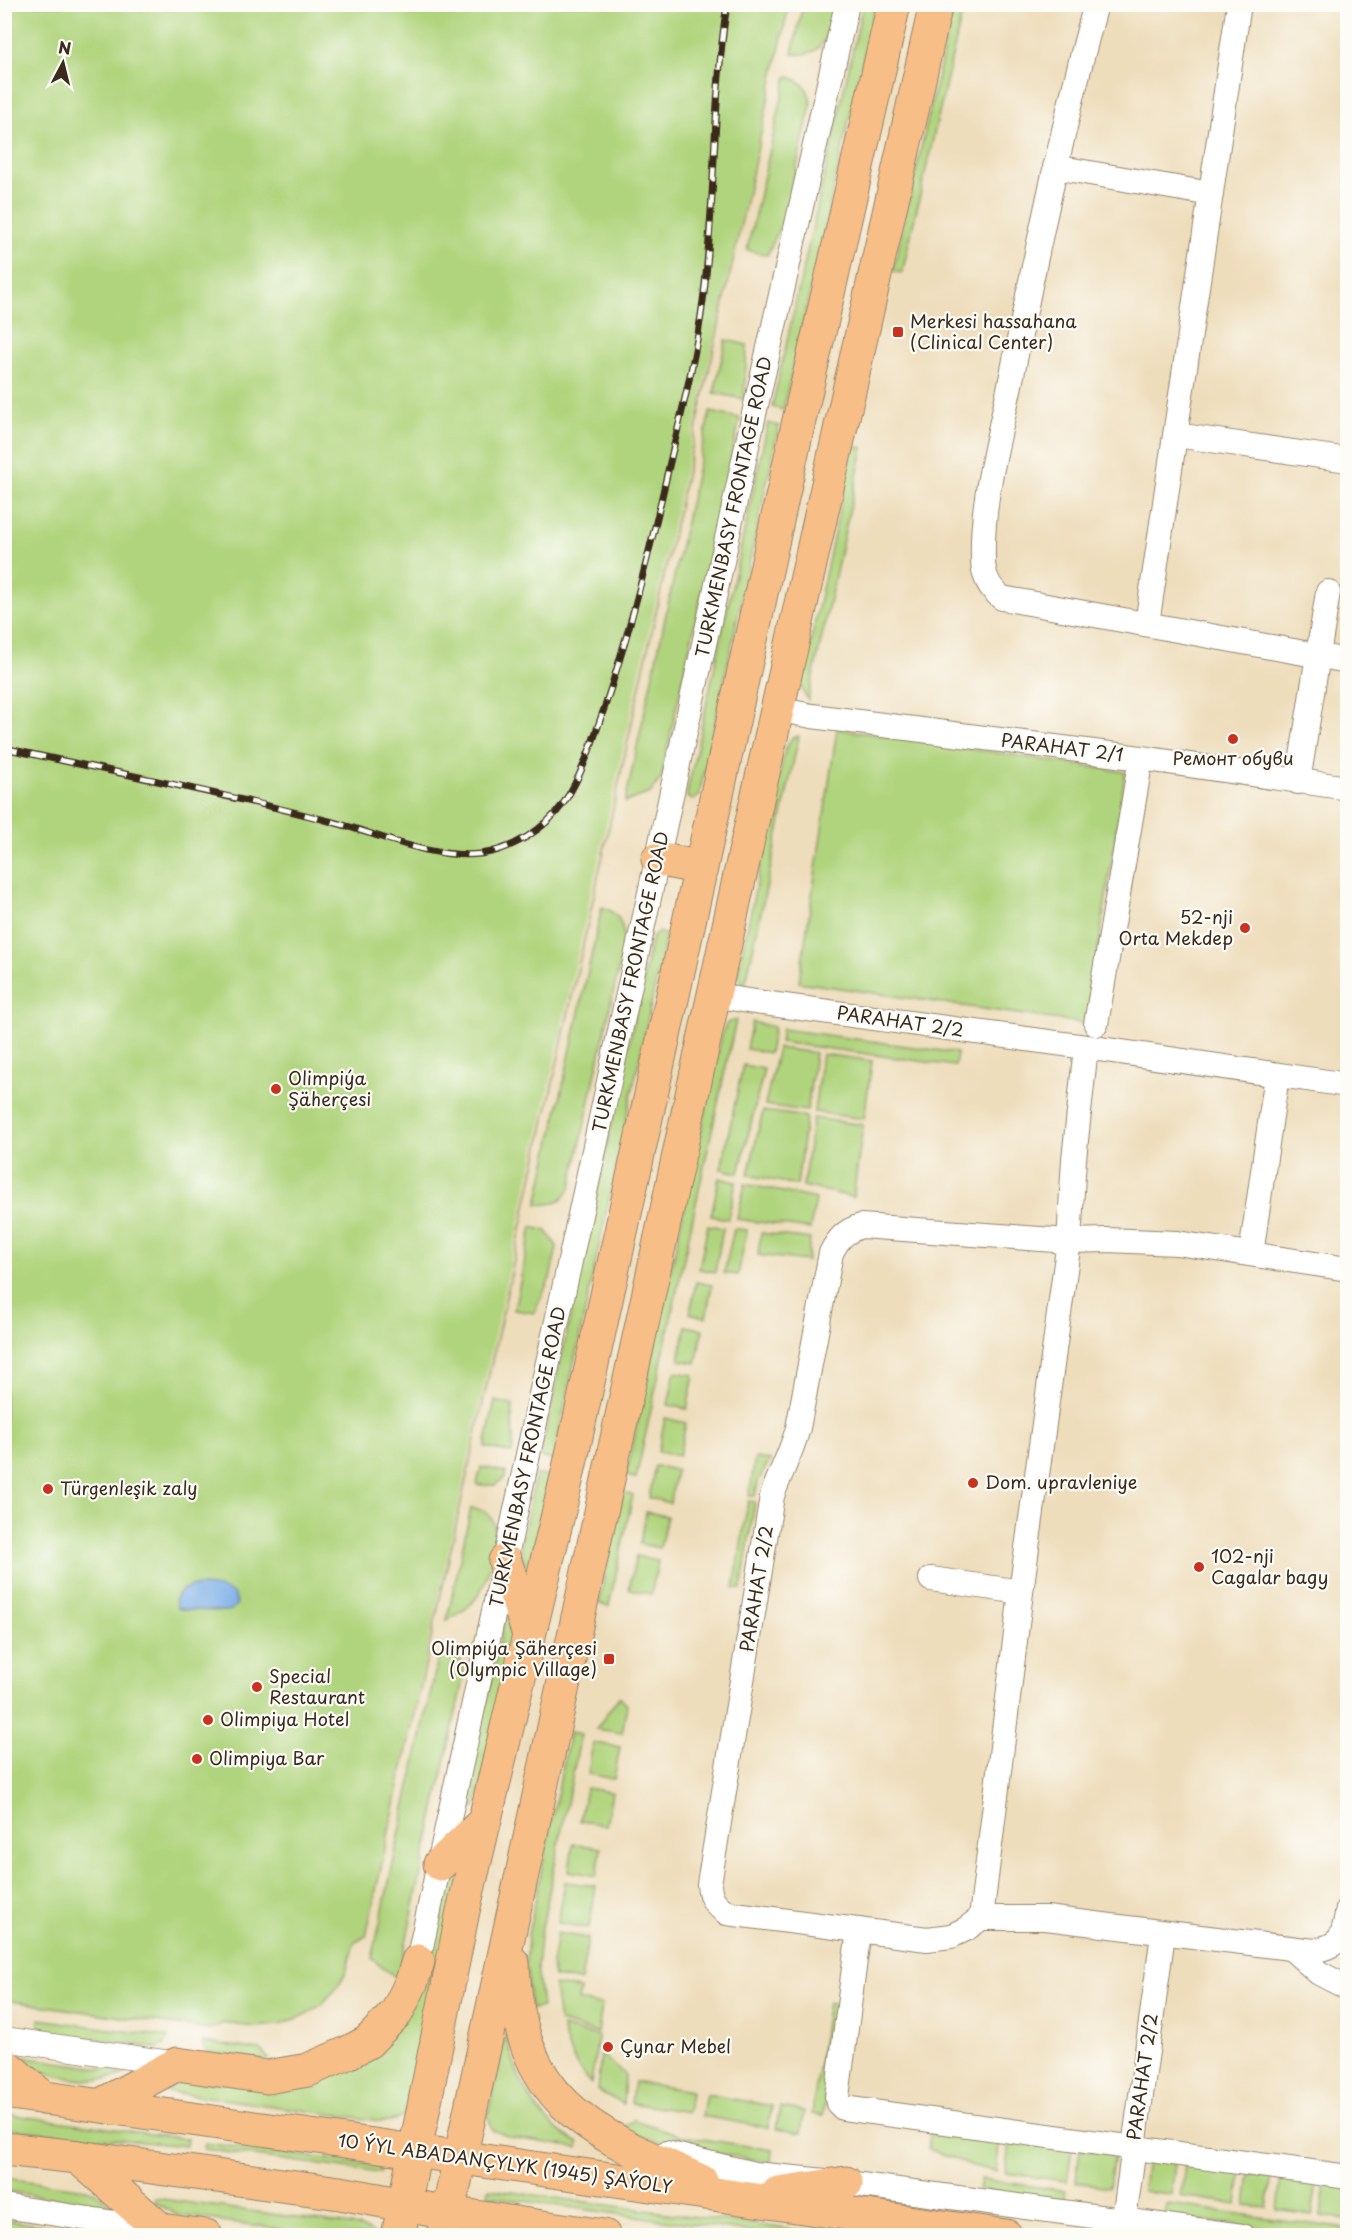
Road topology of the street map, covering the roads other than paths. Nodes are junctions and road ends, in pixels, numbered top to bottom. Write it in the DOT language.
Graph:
graph roads {
  1 [pos="847,4"];
  2 [pos="894,4"];
  3 [pos="936,4"];
  4 [pos="1096,4"];
  5 [pos="1239,4"];
  6 [pos="1055,167"];
  7 [pos="1211,194"];
  8 [pos="1176,435"];
  9 [pos="1347,460"];
  10 [pos="1328,592"];
  11 [pos="1147,624"];
  12 [pos="1318,656"];
  13 [pos="1347,661"];
  14 [pos="776,709"];
  15 [pos="1141,758"];
  16 [pos="1298,782"];
  17 [pos="1347,788"];
  18 [pos="658,859"];
  19 [pos="701,868"];
  20 [pos="714,995"];
  21 [pos="1096,1024"];
  22 [pos="1086,1047"];
  23 [pos="1277,1074"];
  24 [pos="1347,1085"];
  25 [pos="1069,1241"];
  26 [pos="1251,1254"];
  27 [pos="1347,1269"];
  28 [pos="506,1562"];
  29 [pos="931,1579"];
  30 [pos="1021,1592"];
  31 [pos="529,1635"];
  32 [pos="484,1822"];
  33 [pos="440,1864"];
  34 [pos="1347,1908"];
  35 [pos="981,1918"];
  36 [pos="512,1920"];
  37 [pos="859,1930"];
  38 [pos="1163,1934"];
  39 [pos="1292,1949"];
  40 [pos="418,1961"];
  41 [pos="1347,1988"];
  42 [pos="4,2039"];
  43 [pos="4,2064"];
  44 [pos="177,2064"];
  45 [pos="4,2092"];
  46 [pos="44,2098"];
  47 [pos="101,2105"];
  48 [pos="599,2131"];
  49 [pos="1133,2148"];
  50 [pos="4,2149"];
  51 [pos="415,2150"];
  52 [pos="460,2155"];
  53 [pos="78,2157"];
  54 [pos="1347,2177"];
  55 [pos="846,2183"];
  56 [pos="740,2198"];
  57 [pos="4,2206"];
  58 [pos="401,2220"];
  59 [pos="1124,2220"];
  60 [pos="446,2224"];
  61 [pos="160,2230"];
  62 [pos="206,2235"];
  63 [pos="604,2235"];
  64 [pos="1006,2235"];
  65 [pos="1242,2235"];
  1 -- 18 [label="street, TURKMENBASY FRONTAGE ROAD"];
  2 -- 19 [label="main road"];
  3 -- 14 [label="main road"];
  4 -- 6 [label="street"];
  5 -- 7 [label="street"];
  6 -- 7 [label="street"];
  6 -- 11 [label="street"];
  7 -- 8 [label="street"];
  8 -- 9 [label="street"];
  8 -- 11 [label="street"];
  10 -- 12 [label="street"];
  11 -- 12 [label="street"];
  12 -- 13 [label="street"];
  12 -- 16 [label="street"];
  14 -- 15 [label="street, PARAHAT 2/1"];
  14 -- 20 [label="main road"];
  15 -- 16 [label="street, PARAHAT 2/1"];
  15 -- 21 [label="street"];
  16 -- 17 [label="street, PARAHAT 2/1"];
  18 -- 19 [label="main road"];
  18 -- 28 [label="street, TURKMENBASY FRONTAGE ROAD"];
  19 -- 31 [label="main road"];
  20 -- 22 [label="street, PARAHAT 2/2"];
  20 -- 36 [label="main road"];
  22 -- 23 [label="street, PARAHAT 2/2"];
  22 -- 25 [label="street"];
  23 -- 24 [label="street, PARAHAT 2/2"];
  23 -- 26 [label="street"];
  25 -- 26 [label="street, PARAHAT 2/2"];
  25 -- 30 [label="street"];
  25 -- 37 [label="street, PARAHAT 2/2"];
  26 -- 27 [label="street, PARAHAT 2/2"];
  28 -- 31 [label="main road"];
  28 -- 33 [label="street, TURKMENBASY FRONTAGE ROAD"];
  29 -- 30 [label="street"];
  30 -- 35 [label="street"];
  31 -- 32 [label="main road"];
  32 -- 33 [label="main road"];
  32 -- 51 [label="main road"];
  33 -- 40 [label="street, TURKMENBASY FRONTAGE ROAD"];
  34 -- 39 [label="street"];
  35 -- 37 [label="street, PARAHAT 2/2"];
  35 -- 38 [label="street"];
  36 -- 48 [label="main road"];
  36 -- 52 [label="main road"];
  37 -- 49 [label="street"];
  38 -- 39 [label="street"];
  38 -- 49 [label="street, PARAHAT 2/2"];
  39 -- 41 [label="street"];
  40 -- 44 [label="main road"];
  42 -- 44 [label="street"];
  43 -- 46 [label="main road"];
  44 -- 47 [label="main road"];
  45 -- 46 [label="main road, 10 ÝYL ABADANÇYLYK (1945) ŞAÝOLY"];
  46 -- 47 [label="main road, 10 ÝYL ABADANÇYLYK (1945) ŞAÝOLY"];
  47 -- 51 [label="main road, 10 ÝYL ABADANÇYLYK (1945) ŞAÝOLY"];
  48 -- 55 [label="street, 10 ÝYL ABADANÇYLYK (1945) ŞAÝOLY"];
  48 -- 56 [label="main road"];
  49 -- 54 [label="street"];
  49 -- 59 [label="street, PARAHAT 2/2"];
  50 -- 53 [label="main road"];
  51 -- 52 [label="main road, 10 ÝYL ABADANÇYLYK (1945) ŞAÝOLY"];
  51 -- 58 [label="main road"];
  52 -- 56 [label="main road, 10 ÝYL ABADANÇYLYK (1945) ŞAÝOLY"];
  52 -- 60 [label="main road"];
  53 -- 58 [label="main road"];
  53 -- 61 [label="main road"];
  55 -- 56 [label="main road"];
  55 -- 59 [label="street, 10 ÝYL ABADANÇYLYK (1945) ŞAÝOLY"];
  56 -- 64 [label="main road, 10 ÝYL ABADANÇYLYK (1945) ŞAÝOLY"];
  57 -- 61 [label="street"];
  58 -- 60 [label="main road"];
  59 -- 65 [label="street, 10 ÝYL ABADANÇYLYK (1945) ŞAÝOLY"];
  60 -- 63 [label="main road"];
  61 -- 62 [label="main road"];
}
